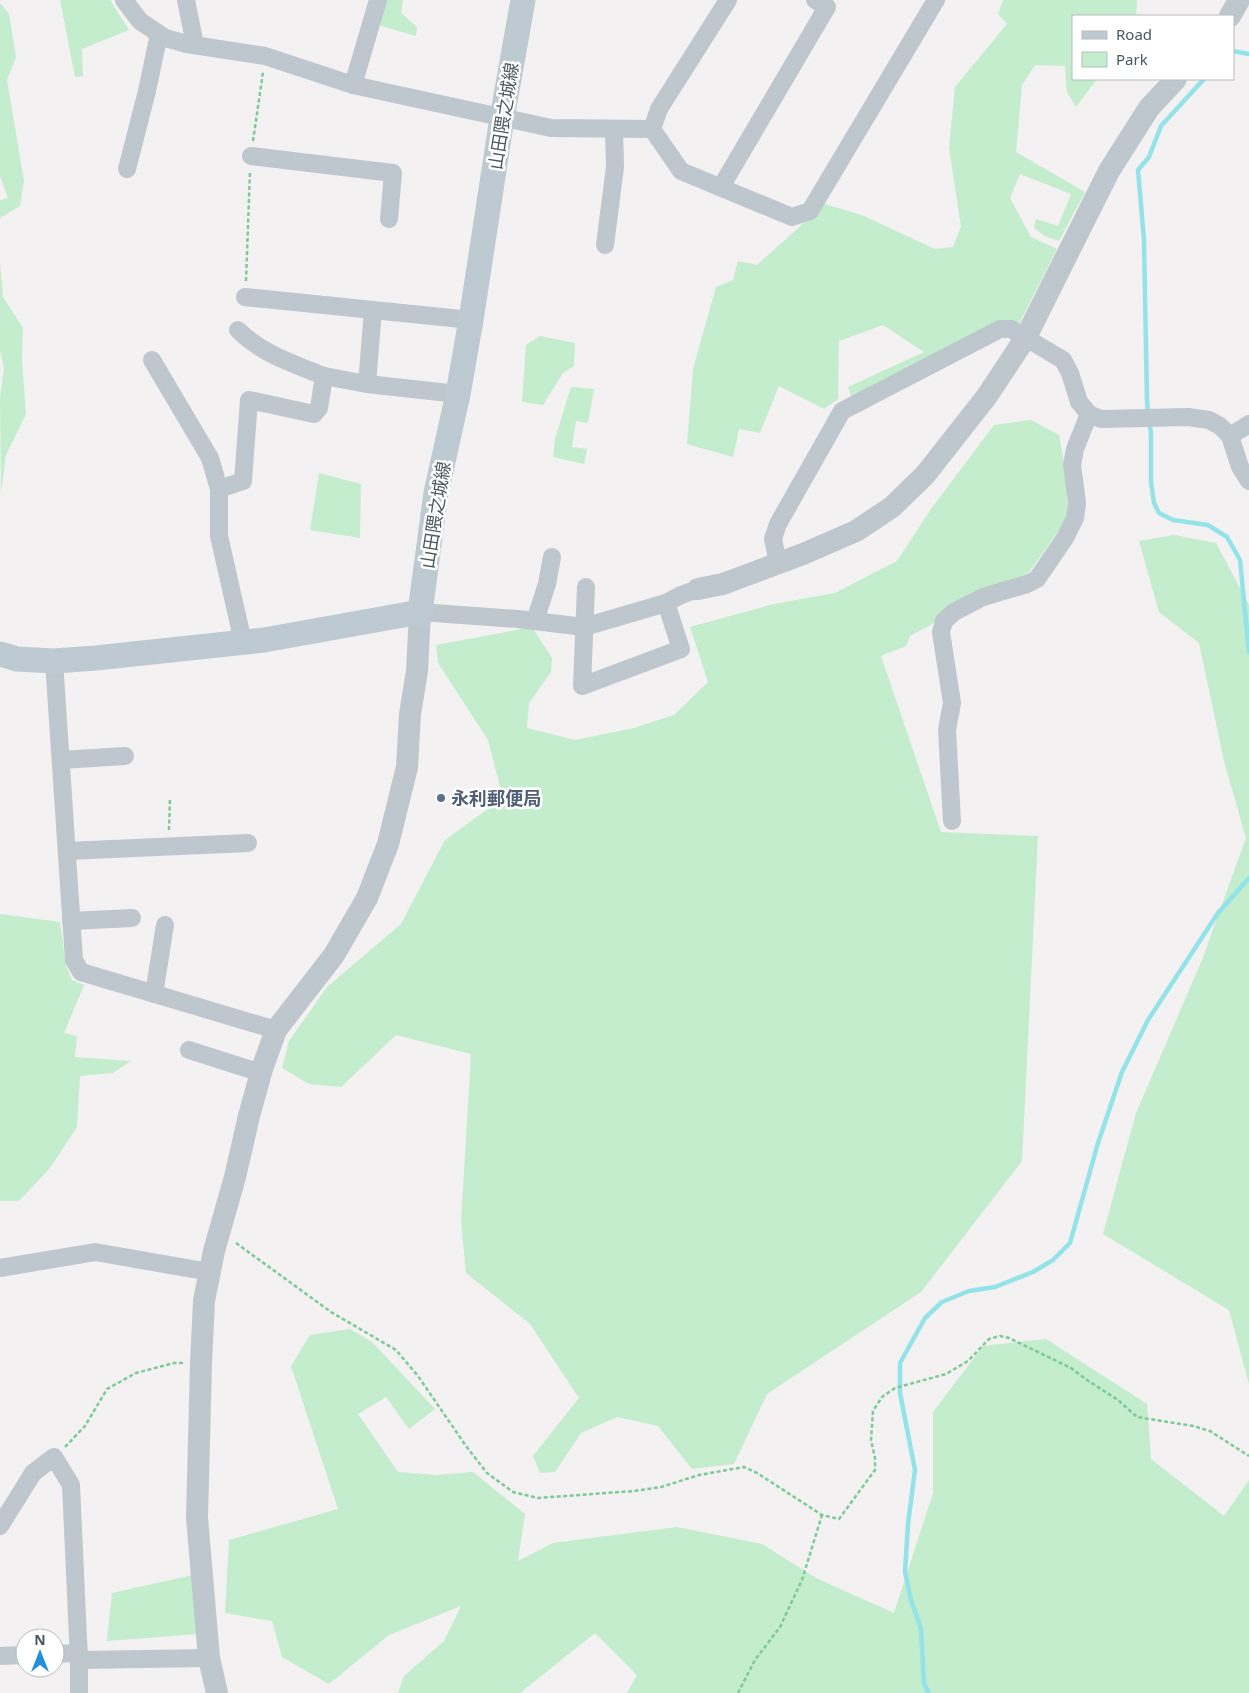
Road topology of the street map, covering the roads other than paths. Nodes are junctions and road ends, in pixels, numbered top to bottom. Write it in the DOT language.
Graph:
graph roads {
  1 [pos="124,0"];
  2 [pos="186,0"];
  3 [pos="378,0"];
  4 [pos="523,0"];
  5 [pos="728,0"];
  6 [pos="815,0"];
  7 [pos="1240,0"];
  8 [pos="934,1"];
  9 [pos="1231,15"];
  10 [pos="159,34"];
  11 [pos="196,45"];
  12 [pos="1175,80"];
  13 [pos="352,85"];
  14 [pos="502,118"];
  15 [pos="614,129"];
  16 [pos="652,129"];
  17 [pos="251,156"];
  18 [pos="127,169"];
  19 [pos="721,187"];
  20 [pos="389,219"];
  21 [pos="605,245"];
  22 [pos="245,297"];
  23 [pos="373,310"];
  24 [pos="471,320"];
  25 [pos="238,330"];
  26 [pos="1026,338"];
  27 [pos="152,360"];
  28 [pos="324,376"];
  29 [pos="367,384"];
  30 [pos="458,394"];
  31 [pos="1089,414"];
  32 [pos="1249,424"];
  33 [pos="1230,436"];
  34 [pos="1249,481"];
  35 [pos="219,489"];
  36 [pos="552,557"];
  37 [pos="778,563"];
  38 [pos="586,587"];
  39 [pos="698,589"];
  40 [pos="666,603"];
  41 [pos="420,612"];
  42 [pos="534,621"];
  43 [pos="584,627"];
  44 [pos="243,642"];
  45 [pos="0,654"];
  46 [pos="54,661"];
  47 [pos="125,756"];
  48 [pos="61,760"];
  49 [pos="952,821"];
  50 [pos="248,843"];
  51 [pos="67,851"];
  52 [pos="132,918"];
  53 [pos="71,921"];
  54 [pos="165,925"];
  55 [pos="154,994"];
  56 [pos="276,1030"];
  57 [pos="189,1050"];
  58 [pos="261,1073"];
  59 [pos="0,1268"];
  60 [pos="210,1272"];
  61 [pos="0,1526"];
  62 [pos="15,1655"];
  63 [pos="65,1655"];
  64 [pos="0,1656"];
  65 [pos="79,1656"];
  66 [pos="209,1658"];
  67 [pos="79,1693"];
  68 [pos="217,1693"];
  1 -- 10 [label="street"];
  2 -- 11 [label="street"];
  3 -- 13 [label="street"];
  4 -- 14 [label="main road, 山田隈之城線"];
  5 -- 16 [label="street"];
  6 -- 19 [label="street"];
  7 -- 9 [label="street"];
  8 -- 19 [label="street"];
  10 -- 11 [label="street"];
  10 -- 18 [label="street"];
  11 -- 13 [label="street"];
  12 -- 26 [label="street"];
  13 -- 14 [label="street"];
  14 -- 15 [label="street"];
  14 -- 24 [label="main road, 山田隈之城線"];
  15 -- 16 [label="street"];
  15 -- 21 [label="street"];
  16 -- 19 [label="street"];
  17 -- 20 [label="street"];
  22 -- 23 [label="street"];
  23 -- 24 [label="street"];
  23 -- 29 [label="street"];
  24 -- 30 [label="main road, 山田隈之城線"];
  25 -- 28 [label="street"];
  26 -- 31 [label="street"];
  26 -- 37 [label="street"];
  26 -- 37 [label="street"];
  27 -- 35 [label="street"];
  28 -- 29 [label="street"];
  28 -- 35 [label="street"];
  29 -- 30 [label="street"];
  30 -- 41 [label="main road, 山田隈之城線"];
  31 -- 33 [label="street"];
  31 -- 49 [label="street"];
  32 -- 33 [label="street"];
  33 -- 34 [label="street"];
  35 -- 44 [label="street"];
  36 -- 42 [label="street"];
  37 -- 39 [label="street"];
  38 -- 43 [label="street"];
  39 -- 40 [label="street"];
  40 -- 43 [label="street"];
  40 -- 43 [label="street"];
  41 -- 42 [label="street"];
  41 -- 44 [label="main road"];
  41 -- 56 [label="street"];
  42 -- 43 [label="street"];
  44 -- 46 [label="main road"];
  45 -- 46 [label="main road"];
  46 -- 48 [label="street"];
  47 -- 48 [label="street"];
  48 -- 51 [label="street"];
  50 -- 51 [label="street"];
  51 -- 53 [label="street"];
  52 -- 53 [label="street"];
  53 -- 55 [label="street"];
  54 -- 55 [label="street"];
  55 -- 56 [label="street"];
  56 -- 58 [label="street"];
  57 -- 58 [label="street"];
  58 -- 60 [label="street"];
  59 -- 60 [label="street"];
  60 -- 66 [label="street"];
  61 -- 65 [label="street"];
  62 -- 64 [label="street"];
  63 -- 65 [label="street"];
  65 -- 66 [label="street"];
  65 -- 67 [label="street"];
  66 -- 68 [label="street"];
}
